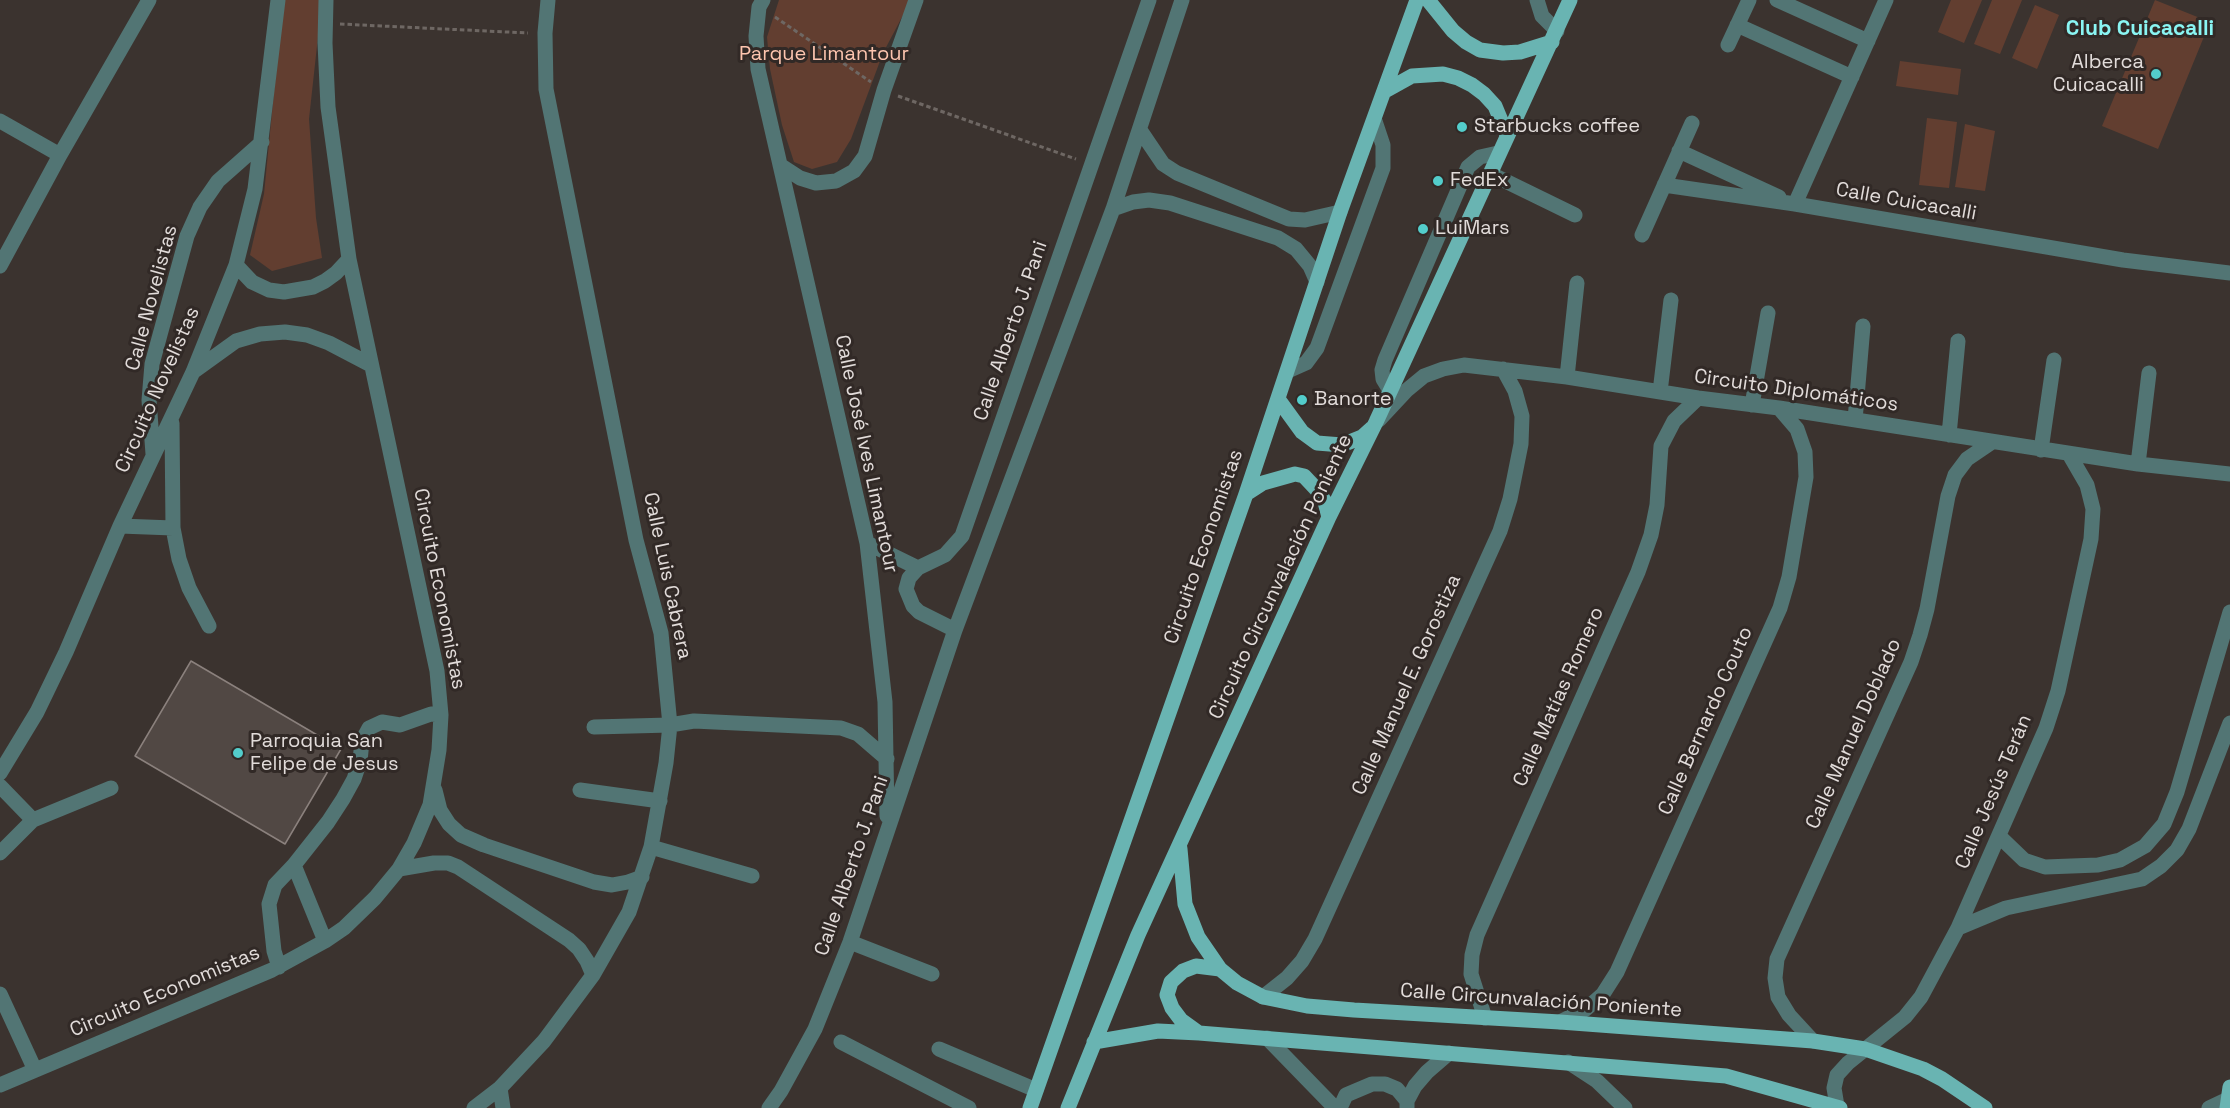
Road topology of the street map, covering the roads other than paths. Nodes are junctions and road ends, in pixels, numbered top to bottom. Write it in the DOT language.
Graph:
graph roads {
  1 [pos="149,0"];
  2 [pos="278,0"];
  3 [pos="326,0"];
  4 [pos="548,0"];
  5 [pos="916,0"];
  6 [pos="1149,0"];
  7 [pos="1182,0"];
  8 [pos="1417,0"];
  9 [pos="1428,0"];
  10 [pos="1537,0"];
  11 [pos="1570,0"];
  12 [pos="1749,0"];
  13 [pos="1776,0"];
  14 [pos="1886,0"];
  15 [pos="761,3"];
  16 [pos="1737,25"];
  17 [pos="1554,36"];
  18 [pos="1868,41"];
  19 [pos="1728,45"];
  20 [pos="1852,77"];
  21 [pos="1385,91"];
  22 [pos="0,121"];
  23 [pos="1375,121"];
  24 [pos="1692,123"];
  25 [pos="1140,130"];
  26 [pos="1507,135"];
  27 [pos="262,142"];
  28 [pos="1679,151"];
  29 [pos="1498,153"];
  30 [pos="60,155"];
  31 [pos="780,165"];
  32 [pos="1491,174"];
  33 [pos="1664,185"];
  34 [pos="1796,204"];
  35 [pos="1113,209"];
  36 [pos="1340,212"];
  37 [pos="1575,215"];
  38 [pos="1642,235"];
  39 [pos="350,259"];
  40 [pos="236,265"];
  41 [pos="0,266"];
  42 [pos="2230,273"];
  43 [pos="1317,282"];
  44 [pos="1576,283"];
  45 [pos="1671,300"];
  46 [pos="1768,313"];
  47 [pos="1863,326"];
  48 [pos="1958,341"];
  49 [pos="2054,360"];
  50 [pos="371,365"];
  51 [pos="1503,369"];
  52 [pos="1288,371"];
  53 [pos="193,372"];
  54 [pos="2149,373"];
  55 [pos="1567,377"];
  56 [pos="1390,392"];
  57 [pos="1660,392"];
  58 [pos="1698,398"];
  59 [pos="1278,399"];
  60 [pos="1752,405"];
  61 [pos="1779,408"];
  62 [pos="172,419"];
  63 [pos="1855,420"];
  64 [pos="1376,422"];
  65 [pos="1949,435"];
  66 [pos="1992,442"];
  67 [pos="2041,450"];
  68 [pos="2069,454"];
  69 [pos="153,455"];
  70 [pos="2138,464"];
  71 [pos="2230,474"];
  72 [pos="1246,494"];
  73 [pos="1329,517"];
  74 [pos="120,526"];
  75 [pos="173,528"];
  76 [pos="867,543"];
  77 [pos="918,568"];
  78 [pos="2230,612"];
  79 [pos="209,626"];
  80 [pos="955,630"];
  81 [pos="441,715"];
  82 [pos="2230,723"];
  83 [pos="670,725"];
  84 [pos="594,728"];
  85 [pos="887,759"];
  86 [pos="0,773"];
  87 [pos="0,786"];
  88 [pos="434,787"];
  89 [pos="111,788"];
  90 [pos="580,790"];
  91 [pos="660,801"];
  92 [pos="33,820"];
  93 [pos="887,828"];
  94 [pos="1999,836"];
  95 [pos="1179,846"];
  96 [pos="651,847"];
  97 [pos="0,853"];
  98 [pos="294,865"];
  99 [pos="399,868"];
  100 [pos="752,876"];
  101 [pos="642,877"];
  102 [pos="1958,928"];
  103 [pos="325,941"];
  104 [pos="850,942"];
  105 [pos="279,967"];
  106 [pos="1220,969"];
  107 [pos="932,974"];
  108 [pos="593,975"];
  109 [pos="0,994"];
  110 [pos="1263,997"];
  111 [pos="1485,1018"];
  112 [pos="1560,1022"];
  113 [pos="1199,1033"];
  114 [pos="1267,1038"];
  115 [pos="1814,1041"];
  116 [pos="841,1042"];
  117 [pos="1094,1042"];
  118 [pos="939,1049"];
  119 [pos="1865,1049"];
  120 [pos="1449,1053"];
  121 [pos="1568,1062"];
  122 [pos="35,1070"];
  123 [pos="0,1084"];
  124 [pos="500,1088"];
  125 [pos="1036,1090"];
  126 [pos="2228,1098"];
  127 [pos="1407,1105"];
  128 [pos="1072,1106"];
  129 [pos="1839,1107"];
  130 [pos="474,1108"];
  131 [pos="503,1108"];
  132 [pos="769,1108"];
  133 [pos="969,1108"];
  134 [pos="1030,1108"];
  135 [pos="1338,1108"];
  136 [pos="1625,1108"];
  137 [pos="1985,1108"];
  138 [pos="2209,1108"];
  1 -- 30 [label="street"];
  2 -- 27 [label="street, Circuito Novelistas"];
  3 -- 39 [label="street, Circuito Economistas"];
  4 -- 83 [label="street, Calle Luis Cabrera"];
  5 -- 31 [label="street"];
  6 -- 77 [label="street, Calle Alberto J. Pani"];
  7 -- 25 [label="street, Calle Alberto J. Pani"];
  8 -- 21 [label="main road, Circuito Economistas"];
  9 -- 17 [label="main road"];
  10 -- 17 [label="street"];
  11 -- 17 [label="main road, Circuito Circunvalación Poniente"];
  12 -- 16 [label="street"];
  13 -- 18 [label="street"];
  14 -- 18 [label="street, Calle Cuicacalli"];
  15 -- 31 [label="street, Calle José Ives Limantour"];
  16 -- 19 [label="street"];
  16 -- 20 [label="street"];
  17 -- 26 [label="main road, Circuito Circunvalación Poniente"];
  18 -- 20 [label="street, Calle Cuicacalli"];
  20 -- 34 [label="street, Calle Cuicacalli"];
  21 -- 23 [label="main road, Circuito Economistas"];
  21 -- 26 [label="main road"];
  22 -- 30 [label="street"];
  23 -- 36 [label="main road, Circuito Economistas"];
  23 -- 52 [label="street"];
  24 -- 28 [label="street"];
  25 -- 35 [label="street, Calle Alberto J. Pani"];
  25 -- 36 [label="street"];
  26 -- 29 [label="main road, Circuito Circunvalación Poniente"];
  27 -- 40 [label="street, Circuito Novelistas"];
  27 -- 69 [label="street, Calle Novelistas"];
  28 -- 33 [label="street"];
  28 -- 34 [label="street"];
  29 -- 32 [label="main road, Circuito Circunvalación Poniente"];
  29 -- 56 [label="street"];
  30 -- 41 [label="street"];
  31 -- 76 [label="street, Calle José Ives Limantour"];
  32 -- 37 [label="street"];
  32 -- 56 [label="main road, Circuito Circunvalación Poniente"];
  33 -- 34 [label="street"];
  33 -- 38 [label="street"];
  34 -- 42 [label="street, Calle Cuicacalli"];
  35 -- 43 [label="street"];
  35 -- 80 [label="street, Calle Alberto J. Pani"];
  36 -- 43 [label="main road, Circuito Economistas"];
  39 -- 40 [label="street"];
  39 -- 50 [label="street, Circuito Economistas"];
  40 -- 53 [label="street, Circuito Novelistas"];
  43 -- 52 [label="main road, Circuito Economistas"];
  44 -- 55 [label="street"];
  45 -- 57 [label="street"];
  46 -- 60 [label="street"];
  47 -- 63 [label="street"];
  48 -- 65 [label="street"];
  49 -- 67 [label="street"];
  50 -- 53 [label="street"];
  50 -- 81 [label="street, Circuito Economistas"];
  51 -- 55 [label="street, Circuito Diplomáticos"];
  51 -- 64 [label="street, Circuito Diplomáticos"];
  51 -- 110 [label="street, Calle Manuel E. Gorostiza"];
  52 -- 59 [label="main road, Circuito Economistas"];
  53 -- 62 [label="street, Circuito Novelistas"];
  54 -- 70 [label="street"];
  55 -- 57 [label="street, Circuito Diplomáticos"];
  56 -- 64 [label="main road, Circuito Circunvalación Poniente"];
  57 -- 58 [label="street, Circuito Diplomáticos"];
  58 -- 60 [label="street, Circuito Diplomáticos"];
  58 -- 111 [label="street, Calle Matías Romero"];
  59 -- 64 [label="main road"];
  59 -- 72 [label="main road, Circuito Economistas"];
  60 -- 61 [label="street, Circuito Diplomáticos"];
  61 -- 63 [label="street, Circuito Diplomáticos"];
  61 -- 112 [label="street, Calle Bernardo Couto"];
  62 -- 69 [label="street, Circuito Novelistas"];
  62 -- 75 [label="street"];
  63 -- 65 [label="street, Circuito Diplomáticos"];
  64 -- 73 [label="main road, Circuito Circunvalación Poniente"];
  65 -- 66 [label="street, Circuito Diplomáticos"];
  66 -- 67 [label="street, Circuito Diplomáticos"];
  66 -- 115 [label="street, Calle Manuel Doblado"];
  67 -- 68 [label="street, Circuito Diplomáticos"];
  68 -- 70 [label="street, Circuito Diplomáticos"];
  68 -- 94 [label="street, Calle Jesús Terán"];
  69 -- 74 [label="street, Circuito Novelistas"];
  70 -- 71 [label="street, Circuito Diplomáticos"];
  72 -- 73 [label="main road"];
  72 -- 125 [label="main road, Circuito Economistas"];
  73 -- 95 [label="main road, Circuito Circunvalación Poniente"];
  74 -- 75 [label="street"];
  74 -- 86 [label="street, Circuito Novelistas"];
  75 -- 79 [label="street"];
  76 -- 77 [label="street"];
  76 -- 85 [label="street, Calle José Ives Limantour"];
  77 -- 80 [label="street"];
  78 -- 94 [label="street"];
  80 -- 93 [label="street, Calle Alberto J. Pani"];
  81 -- 88 [label="street, Circuito Economistas"];
  81 -- 98 [label="street"];
  82 -- 102 [label="street"];
  83 -- 84 [label="street"];
  83 -- 85 [label="street"];
  83 -- 91 [label="street, Calle Luis Cabrera"];
  85 -- 93 [label="street, Calle José Ives Limantour"];
  87 -- 92 [label="street"];
  88 -- 99 [label="street, Circuito Economistas"];
  88 -- 101 [label="street"];
  89 -- 92 [label="street"];
  90 -- 91 [label="street"];
  91 -- 96 [label="street, Calle Luis Cabrera"];
  92 -- 97 [label="street"];
  93 -- 104 [label="street, Calle Alberto J. Pani"];
  94 -- 102 [label="street, Calle Jesús Terán"];
  95 -- 106 [label="main road, Calle Circunvalación Poniente"];
  95 -- 117 [label="main road, Circuito Circunvalación Poniente"];
  96 -- 100 [label="street"];
  96 -- 101 [label="street, Calle Luis Cabrera"];
  98 -- 103 [label="street"];
  98 -- 105 [label="street"];
  99 -- 103 [label="street, Circuito Economistas"];
  99 -- 108 [label="street"];
  101 -- 108 [label="street, Calle Luis Cabrera"];
  102 -- 119 [label="street, Calle Jesús Terán"];
  103 -- 105 [label="street, Circuito Economistas"];
  104 -- 107 [label="street"];
  104 -- 132 [label="street, Calle Alberto J. Pani"];
  105 -- 122 [label="street, Circuito Economistas"];
  106 -- 110 [label="main road, Calle Circunvalación Poniente"];
  106 -- 113 [label="main road"];
  108 -- 124 [label="street, Calle Luis Cabrera"];
  109 -- 122 [label="street"];
  110 -- 111 [label="main road, Calle Circunvalación Poniente"];
  111 -- 112 [label="main road, Calle Circunvalación Poniente"];
  112 -- 115 [label="main road, Calle Circunvalación Poniente"];
  113 -- 114 [label="main road"];
  113 -- 117 [label="main road"];
  114 -- 120 [label="main road"];
  114 -- 135 [label="street"];
  115 -- 119 [label="main road, Calle Circunvalación Poniente"];
  116 -- 133 [label="street"];
  117 -- 128 [label="main road, Circuito Circunvalación Poniente"];
  118 -- 125 [label="street"];
  119 -- 129 [label="street, Calle Jesús Terán"];
  119 -- 137 [label="main road, Calle Circunvalación Poniente"];
  120 -- 121 [label="main road"];
  120 -- 127 [label="street"];
  121 -- 129 [label="main road"];
  121 -- 136 [label="street"];
  122 -- 123 [label="street, Circuito Economistas"];
  124 -- 130 [label="street, Calle Luis Cabrera"];
  124 -- 131 [label="street"];
  125 -- 134 [label="main road, Circuito Economistas"];
  126 -- 138 [label="street"];
  127 -- 135 [label="street"];
}
